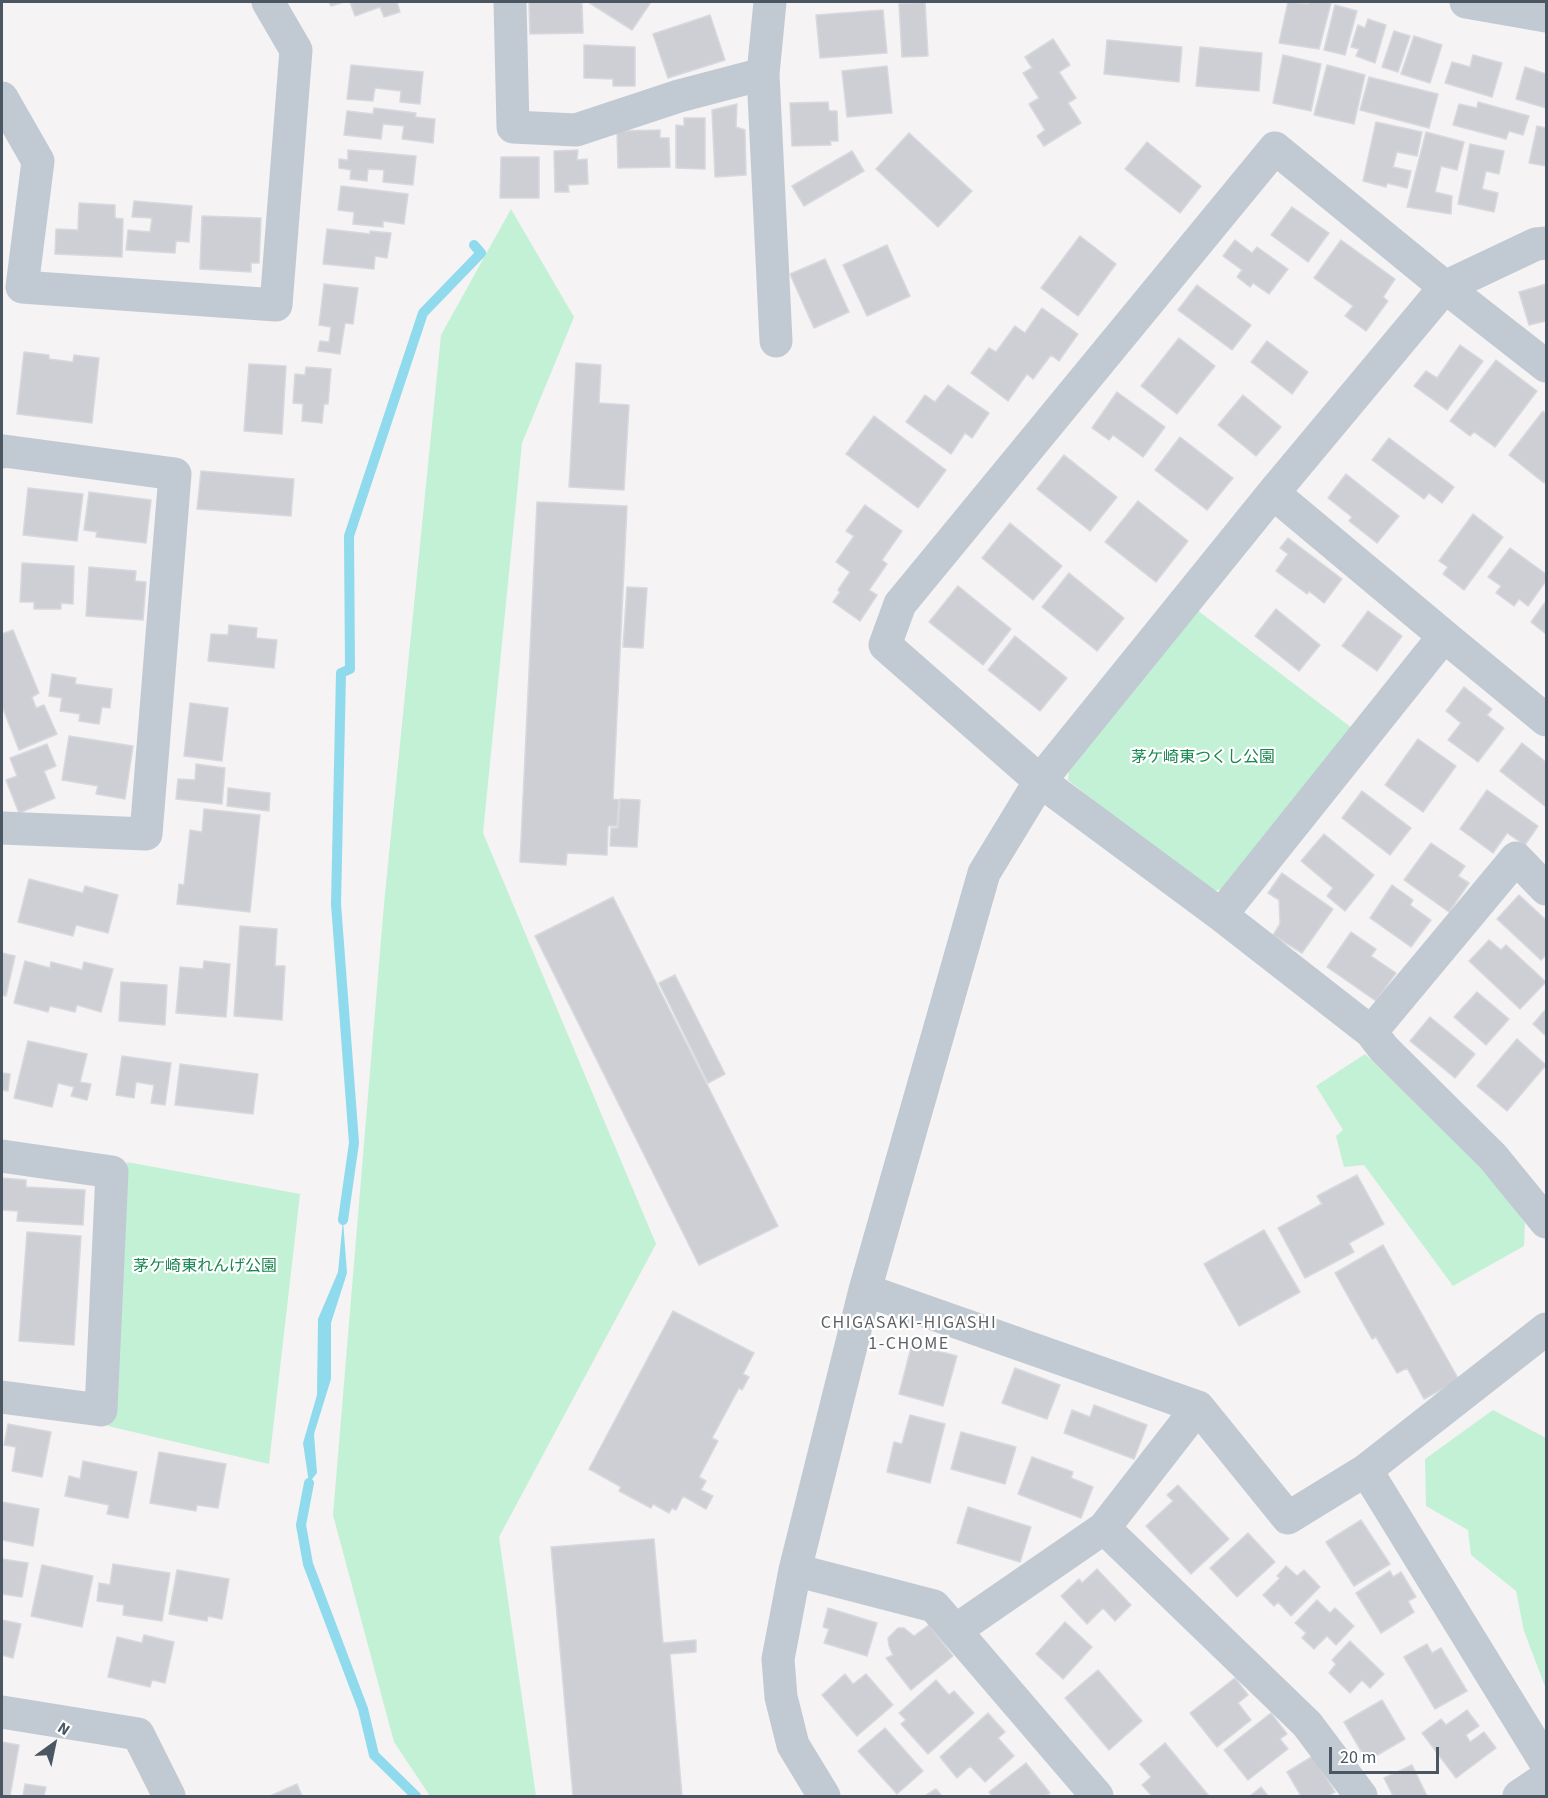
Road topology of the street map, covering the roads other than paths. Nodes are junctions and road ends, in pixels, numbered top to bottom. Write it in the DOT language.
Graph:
graph roads {
  1 [pos="268,2"];
  2 [pos="510,2"];
  3 [pos="770,2"];
  4 [pos="1466,2"];
  5 [pos="1546,16"];
  6 [pos="763,74"];
  7 [pos="2,98"];
  8 [pos="1546,243"];
  9 [pos="1445,286"];
  10 [pos="776,341"];
  11 [pos="1546,366"];
  12 [pos="2,452"];
  13 [pos="1273,493"];
  14 [pos="1444,636"];
  15 [pos="1546,720"];
  16 [pos="1040,781"];
  17 [pos="2,828"];
  18 [pos="1546,889"];
  19 [pos="1221,915"];
  20 [pos="1371,1032"];
  21 [pos="2,1156"];
  22 [pos="1546,1222"];
  23 [pos="865,1290"];
  24 [pos="1546,1329"];
  25 [pos="2,1397"];
  26 [pos="1198,1407"];
  27 [pos="1366,1470"];
  28 [pos="1104,1528"];
  29 [pos="795,1570"];
  30 [pos="956,1630"];
  31 [pos="2,1712"];
  32 [pos="1546,1763"];
  33 [pos="1546,1778"];
  34 [pos="169,1797"];
  35 [pos="824,1797"];
  36 [pos="1097,1797"];
  37 [pos="1361,1797"];
  38 [pos="1519,1797"];
  1 -- 7 [label="street"];
  2 -- 6 [label="street"];
  3 -- 6 [label="street"];
  4 -- 5 [label="street"];
  6 -- 10 [label="street"];
  8 -- 9 [label="street"];
  9 -- 11 [label="street"];
  9 -- 13 [label="street"];
  9 -- 16 [label="street"];
  12 -- 17 [label="street"];
  13 -- 14 [label="street"];
  13 -- 16 [label="street"];
  14 -- 15 [label="street"];
  14 -- 19 [label="street"];
  16 -- 19 [label="street"];
  16 -- 23 [label="street"];
  18 -- 20 [label="street"];
  19 -- 20 [label="street"];
  20 -- 22 [label="street"];
  21 -- 25 [label="street"];
  23 -- 26 [label="street"];
  23 -- 29 [label="street"];
  24 -- 27 [label="street"];
  26 -- 27 [label="street"];
  26 -- 28 [label="street"];
  27 -- 32 [label="street"];
  28 -- 30 [label="street"];
  28 -- 37 [label="street"];
  29 -- 30 [label="street"];
  29 -- 35 [label="street"];
  30 -- 36 [label="street"];
  31 -- 34 [label="street"];
  33 -- 38 [label="street"];
}
